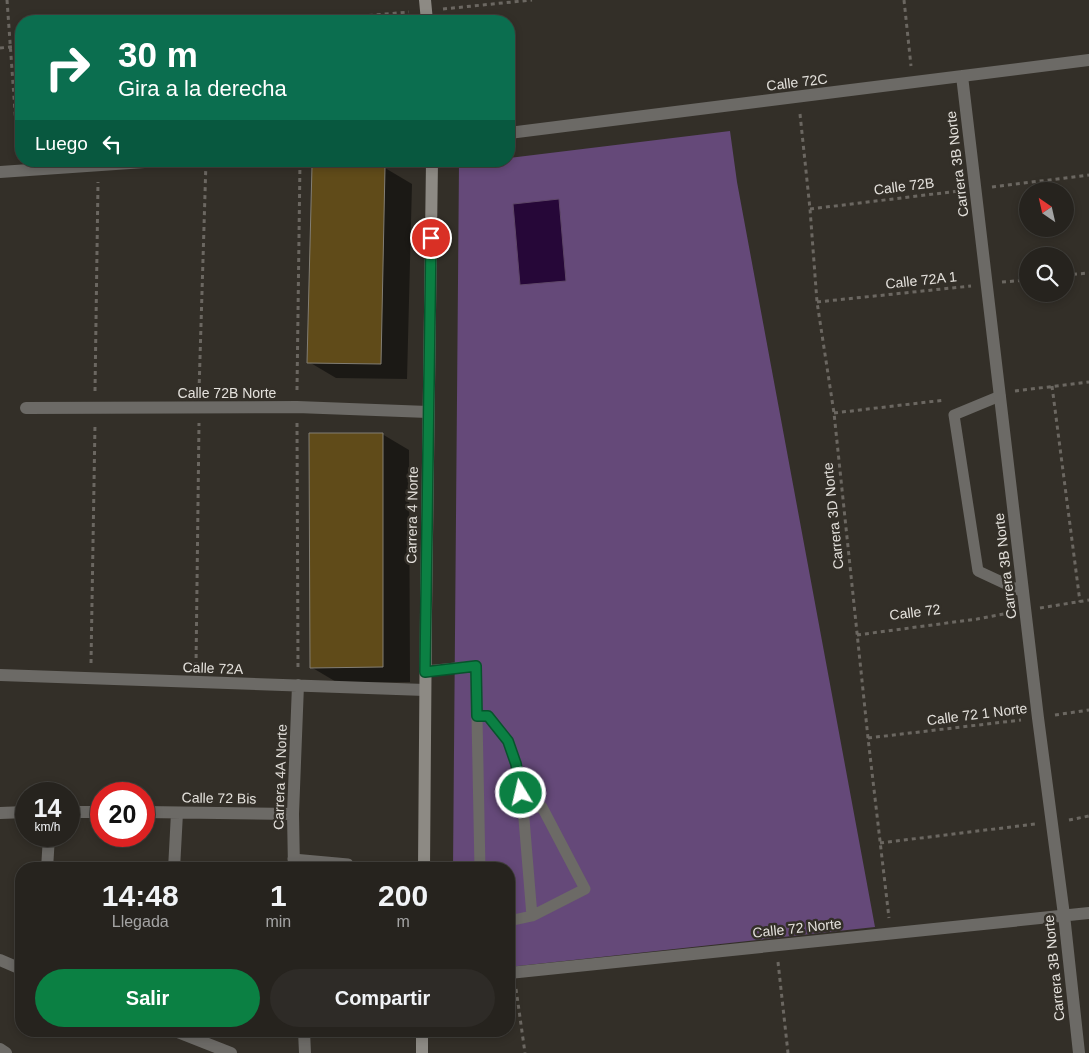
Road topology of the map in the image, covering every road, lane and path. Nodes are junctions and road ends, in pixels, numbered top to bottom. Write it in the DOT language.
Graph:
graph roads {
  1 [pos="7,0"];
  2 [pos="425,0"];
  3 [pos="532,0"];
  4 [pos="904,0"];
  5 [pos="440,9"];
  6 [pos="409,12"];
  7 [pos="374,15"];
  8 [pos="426,15"];
  9 [pos="10,47"];
  10 [pos="15,47"];
  11 [pos="0,48"];
  12 [pos="1089,60"];
  13 [pos="962,76"];
  14 [pos="912,82"];
  15 [pos="798,96"];
  16 [pos="15,116"];
  17 [pos="515,132"];
  18 [pos="19,167"];
  19 [pos="75,167"];
  20 [pos="432,167"];
  21 [pos="19,171"];
  22 [pos="0,172"];
  23 [pos="1089,175"];
  24 [pos="975,189"];
  25 [pos="810,209"];
  26 [pos="1089,273"];
  27 [pos="1074,275"];
  28 [pos="1019,281"];
  29 [pos="986,284"];
  30 [pos="818,302"];
  31 [pos="1052,386"];
  32 [pos="1000,396"];
  33 [pos="26,408"];
  34 [pos="428,412"];
  35 [pos="1023,592"];
  36 [pos="1080,602"];
  37 [pos="978,619"];
  38 [pos="857,635"];
  39 [pos="425,672"];
  40 [pos="0,675"];
  41 [pos="298,685"];
  42 [pos="425,690"];
  43 [pos="1089,710"];
  44 [pos="477,716"];
  45 [pos="1038,718"];
  46 [pos="868,738"];
  47 [pos="523,807"];
  48 [pos="0,812"];
  49 [pos="15,812"];
  50 [pos="155,812"];
  51 [pos="177,813"];
  52 [pos="293,814"];
  53 [pos="1089,816"];
  54 [pos="1051,822"];
  55 [pos="880,843"];
  56 [pos="48,847"];
  57 [pos="47,862"];
  58 [pos="174,862"];
  59 [pos="294,862"];
  60 [pos="424,862"];
  61 [pos="480,862"];
  62 [pos="1089,913"];
  63 [pos="1064,915"];
  64 [pos="532,916"];
  65 [pos="515,920"];
  66 [pos="891,933"];
  67 [pos="776,945"];
  68 [pos="0,960"];
  69 [pos="15,966"];
  70 [pos="515,973"];
  71 [pos="515,996"];
  72 [pos="190,1037"];
  73 [pos="304,1037"];
  74 [pos="422,1037"];
  75 [pos="0,1050"];
  76 [pos="6,1053"];
  77 [pos="231,1053"];
  78 [pos="305,1053"];
  79 [pos="422,1053"];
  80 [pos="525,1053"];
  81 [pos="788,1053"];
  82 [pos="1079,1053"];
  1 -- 9 [label="path"];
  2 -- 8 [label="street"];
  3 -- 5 [label="path"];
  4 -- 14 [label="path"];
  6 -- 7 [label="path"];
  9 -- 10 [label="path"];
  9 -- 11 [label="path"];
  9 -- 16 [label="path"];
  12 -- 13 [label="street, Calle 72C"];
  13 -- 14 [label="street, Calle 72C"];
  13 -- 24 [label="street, Carrera 3B Norte"];
  14 -- 15 [label="street, Calle 72C"];
  15 -- 17 [label="street, Calle 72C"];
  15 -- 25 [label="path, Carrera 3D Norte"];
  18 -- 21 [label="path"];
  19 -- 21 [label="street"];
  20 -- 34 [label="street, Carrera 4 Norte"];
  21 -- 22 [label="street"];
  23 -- 24 [label="path, Calle 72B"];
  24 -- 25 [label="path, Calle 72B"];
  24 -- 29 [label="street, Carrera 3B Norte"];
  25 -- 30 [label="path, Carrera 3D Norte"];
  26 -- 27 [label="path"];
  28 -- 29 [label="path, Calle 72A 1"];
  29 -- 30 [label="path, Calle 72A 1"];
  29 -- 32 [label="street, Carrera 3B Norte"];
  30 -- 38 [label="path, Carrera 3D Norte"];
  31 -- 36 [label="path"];
  32 -- 35 [label="street, Carrera 3B Norte"];
  32 -- 35 [label="lane"];
  33 -- 34 [label="street, Calle 72B Norte"];
  34 -- 39 [label="street, Carrera 4 Norte"];
  35 -- 45 [label="street, Carrera 3B Norte"];
  37 -- 38 [label="path, Calle 72"];
  38 -- 46 [label="path, Carrera 3D Norte"];
  39 -- 42 [label="street, Carrera 4 Norte"];
  39 -- 44 [label="lane"];
  40 -- 41 [label="street, Calle 72A"];
  41 -- 42 [label="street, Calle 72A"];
  41 -- 52 [label="street, Carrera 4A Norte"];
  42 -- 60 [label="street, Carrera 4 Norte"];
  43 -- 45 [label="path, Calle 72 1 Norte"];
  44 -- 47 [label="lane"];
  44 -- 61 [label="lane"];
  45 -- 46 [label="path, Calle 72 1 Norte"];
  45 -- 54 [label="street, Carrera 3B Norte"];
  46 -- 55 [label="path, Carrera 3D Norte"];
  47 -- 64 [label="lane"];
  47 -- 64 [label="lane"];
  48 -- 49 [label="street"];
  50 -- 51 [label="street, Calle 72 Bis"];
  51 -- 52 [label="street, Calle 72 Bis"];
  51 -- 58 [label="street"];
  52 -- 59 [label="street, Carrera 4A Norte"];
  53 -- 54 [label="path"];
  54 -- 55 [label="path"];
  54 -- 63 [label="street, Carrera 3B Norte"];
  55 -- 66 [label="path, Carrera 3D Norte"];
  56 -- 57 [label="street"];
  62 -- 63 [label="street, Calle 72 Norte"];
  63 -- 66 [label="street, Calle 72 Norte"];
  63 -- 82 [label="street, Carrera 3B Norte"];
  64 -- 65 [label="lane"];
  66 -- 67 [label="street, Calle 72 Norte"];
  67 -- 70 [label="street, Calle 72 Norte"];
  67 -- 81 [label="path"];
  68 -- 69 [label="street"];
  71 -- 80 [label="path"];
  72 -- 77 [label="street"];
  73 -- 78 [label="street"];
  74 -- 79 [label="street"];
  75 -- 76 [label="street"];
}
